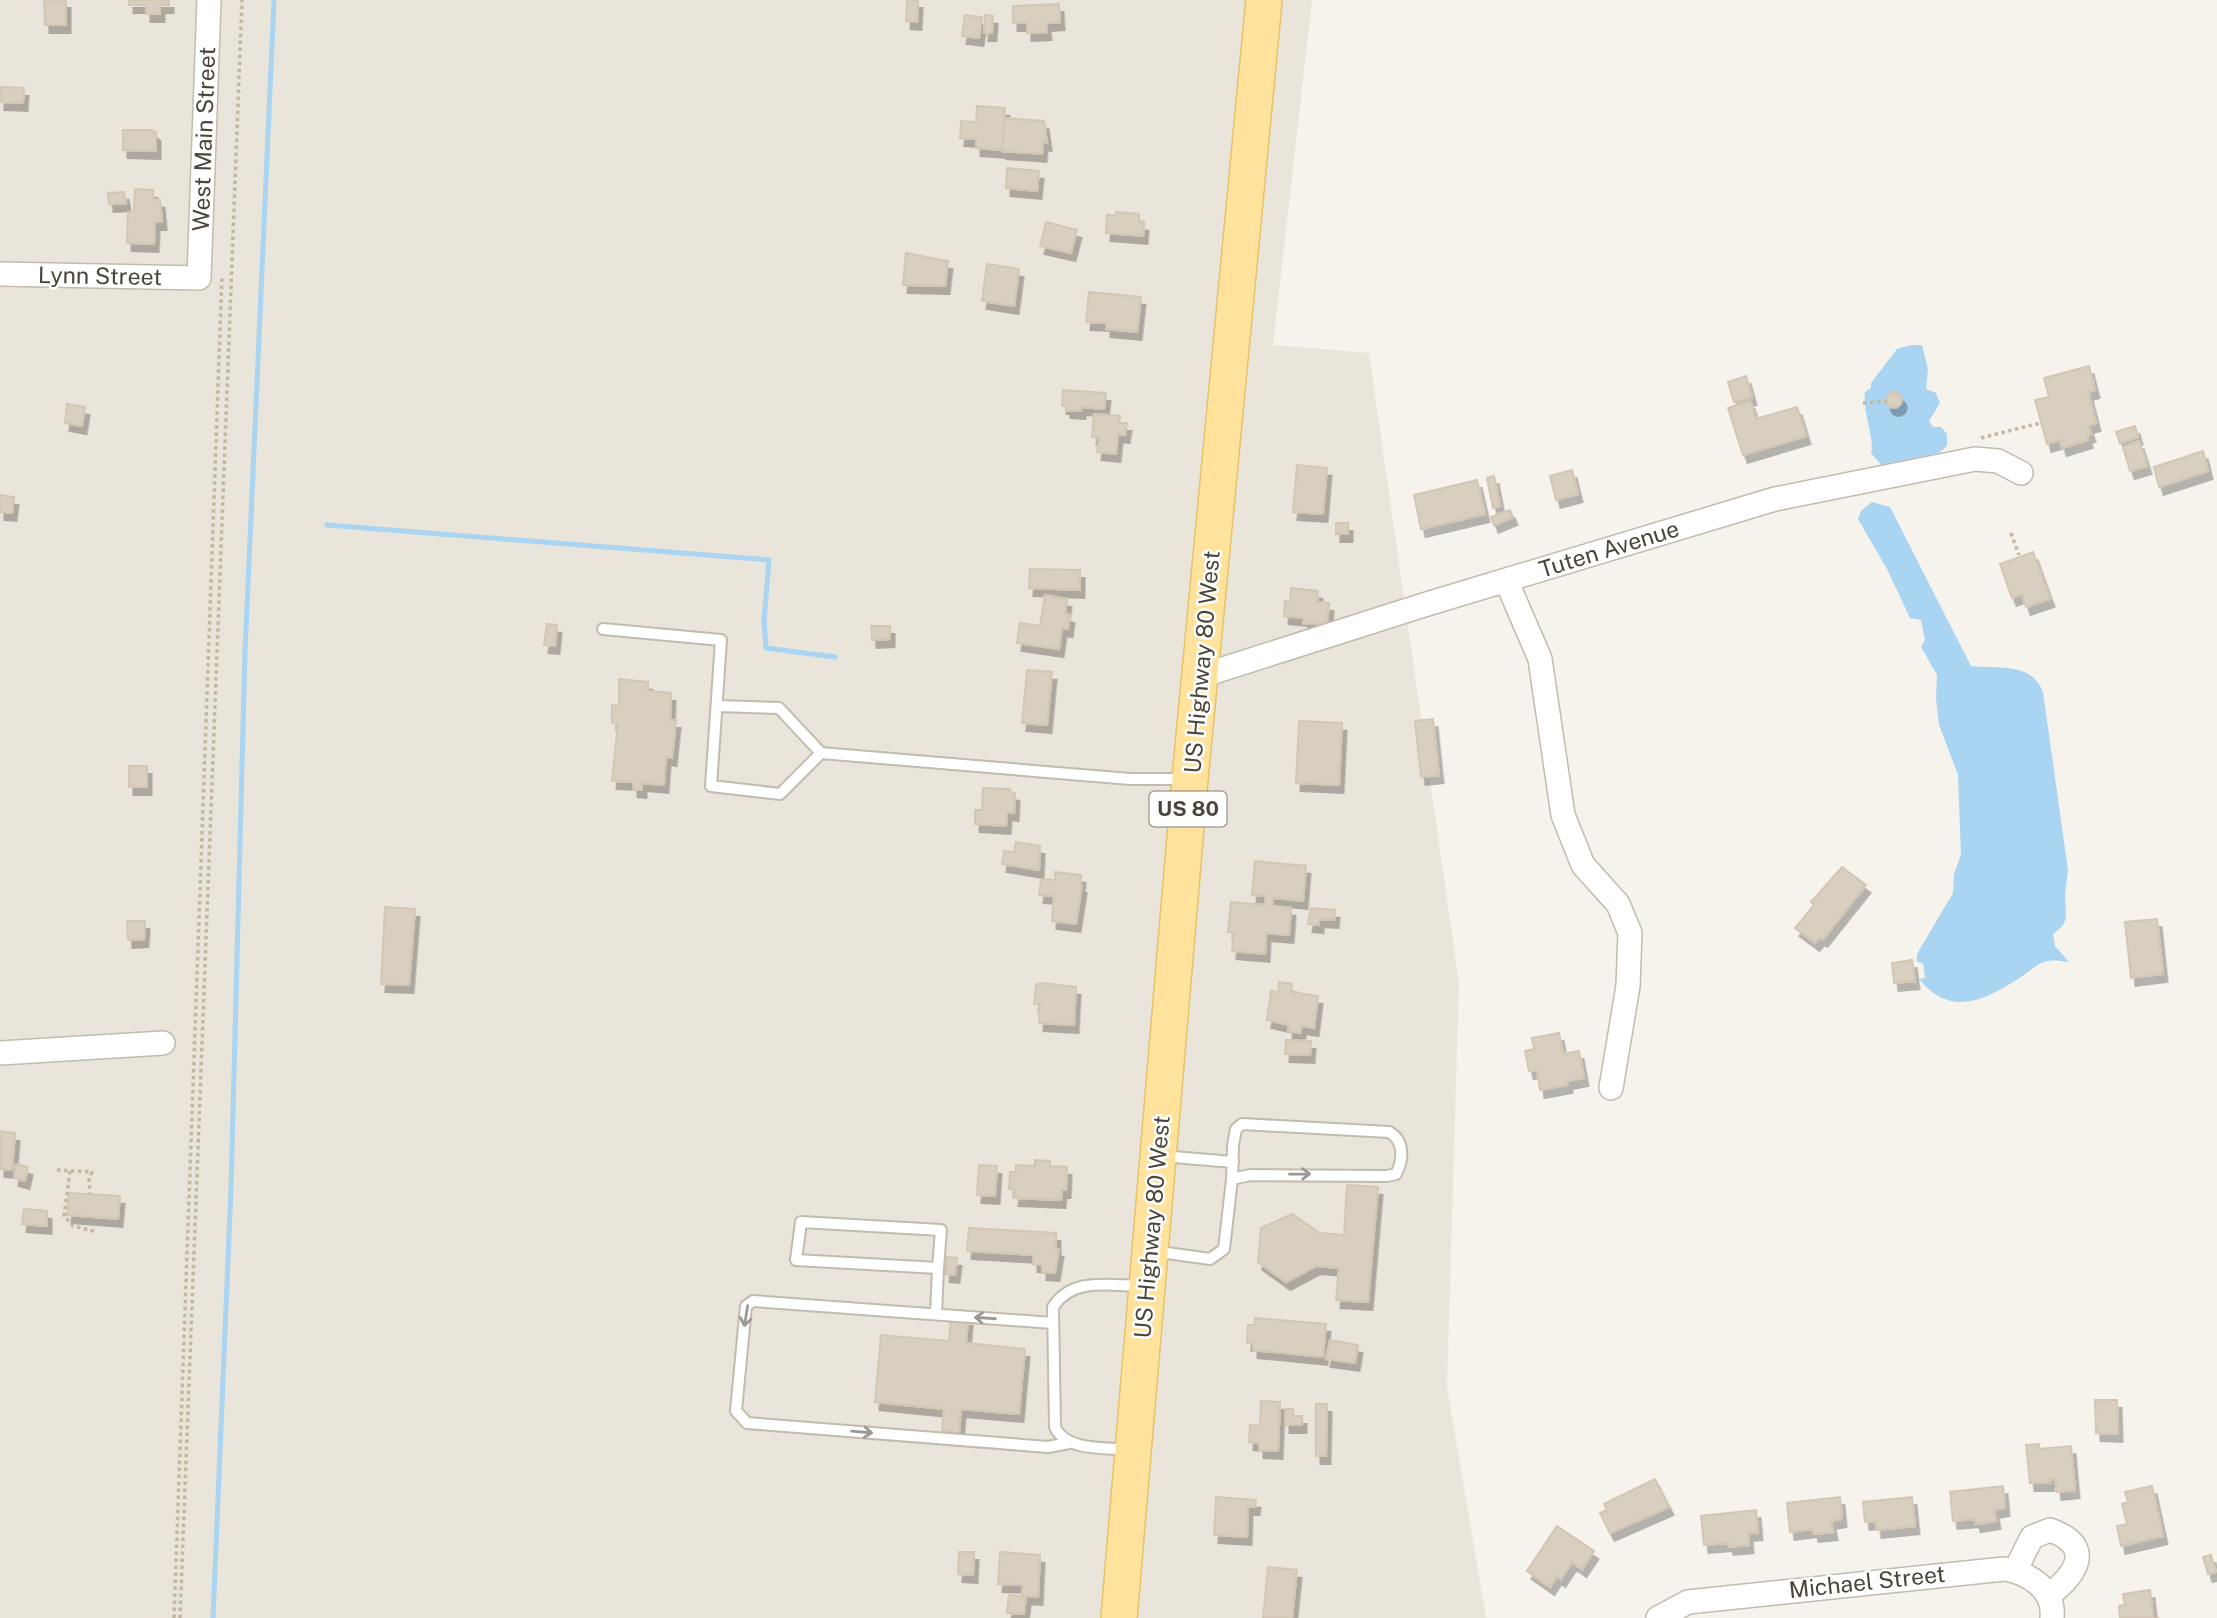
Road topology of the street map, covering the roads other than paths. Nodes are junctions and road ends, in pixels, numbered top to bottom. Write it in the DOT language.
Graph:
graph roads {
  1 [pos="209,0"];
  2 [pos="1264,0"];
  3 [pos="0,274"];
  4 [pos="199,278"];
  5 [pos="2021,473"];
  6 [pos="1506,580"];
  7 [pos="603,629"];
  8 [pos="1200,676"];
  9 [pos="718,706"];
  10 [pos="821,753"];
  11 [pos="1191,779"];
  12 [pos="163,1043"];
  13 [pos="0,1053"];
  14 [pos="1611,1088"];
  15 [pos="1159,1156"];
  16 [pos="1233,1162"];
  17 [pos="1232,1179"];
  18 [pos="1150,1251"];
  19 [pos="939,1268"];
  20 [pos="1146,1286"];
  21 [pos="936,1314"];
  22 [pos="1053,1323"];
  23 [pos="1069,1443"];
  24 [pos="1132,1450"];
  25 [pos="2015,1571"];
  26 [pos="2050,1607"];
  27 [pos="1119,1618"];
  28 [pos="1658,1618"];
  1 -- 4 [label="street, West Main Street"];
  2 -- 8 [label="main road, US Highway 80 West / US 80"];
  3 -- 4 [label="street, Lynn Street"];
  5 -- 6 [label="street, Tuten Avenue"];
  6 -- 8 [label="street, Tuten Avenue"];
  6 -- 14 [label="street"];
  7 -- 9 [label="lane"];
  8 -- 11 [label="main road, US Highway 80 West / US 80"];
  9 -- 10 [label="lane"];
  9 -- 10 [label="lane"];
  10 -- 11 [label="lane"];
  11 -- 15 [label="main road, US Highway 80 West / US 80"];
  12 -- 13 [label="street"];
  15 -- 16 [label="lane"];
  15 -- 18 [label="main road, US Highway 80 West / US 80"];
  16 -- 17 [label="lane"];
  17 -- 16 [label="lane, one-way"];
  17 -- 18 [label="lane"];
  18 -- 20 [label="main road, US Highway 80 West / US 80"];
  19 -- 19 [label="lane"];
  19 -- 21 [label="lane"];
  20 -- 22 [label="lane"];
  20 -- 24 [label="main road, US Highway 80 West / US 80"];
  22 -- 21 [label="lane, one-way"];
  21 -- 23 [label="lane, one-way"];
  22 -- 23 [label="lane"];
  23 -- 24 [label="lane"];
  24 -- 27 [label="main road, US Highway 80 West / US 80"];
  25 -- 26 [label="street"];
  25 -- 26 [label="street"];
  25 -- 28 [label="street, Michael Street"];
}
